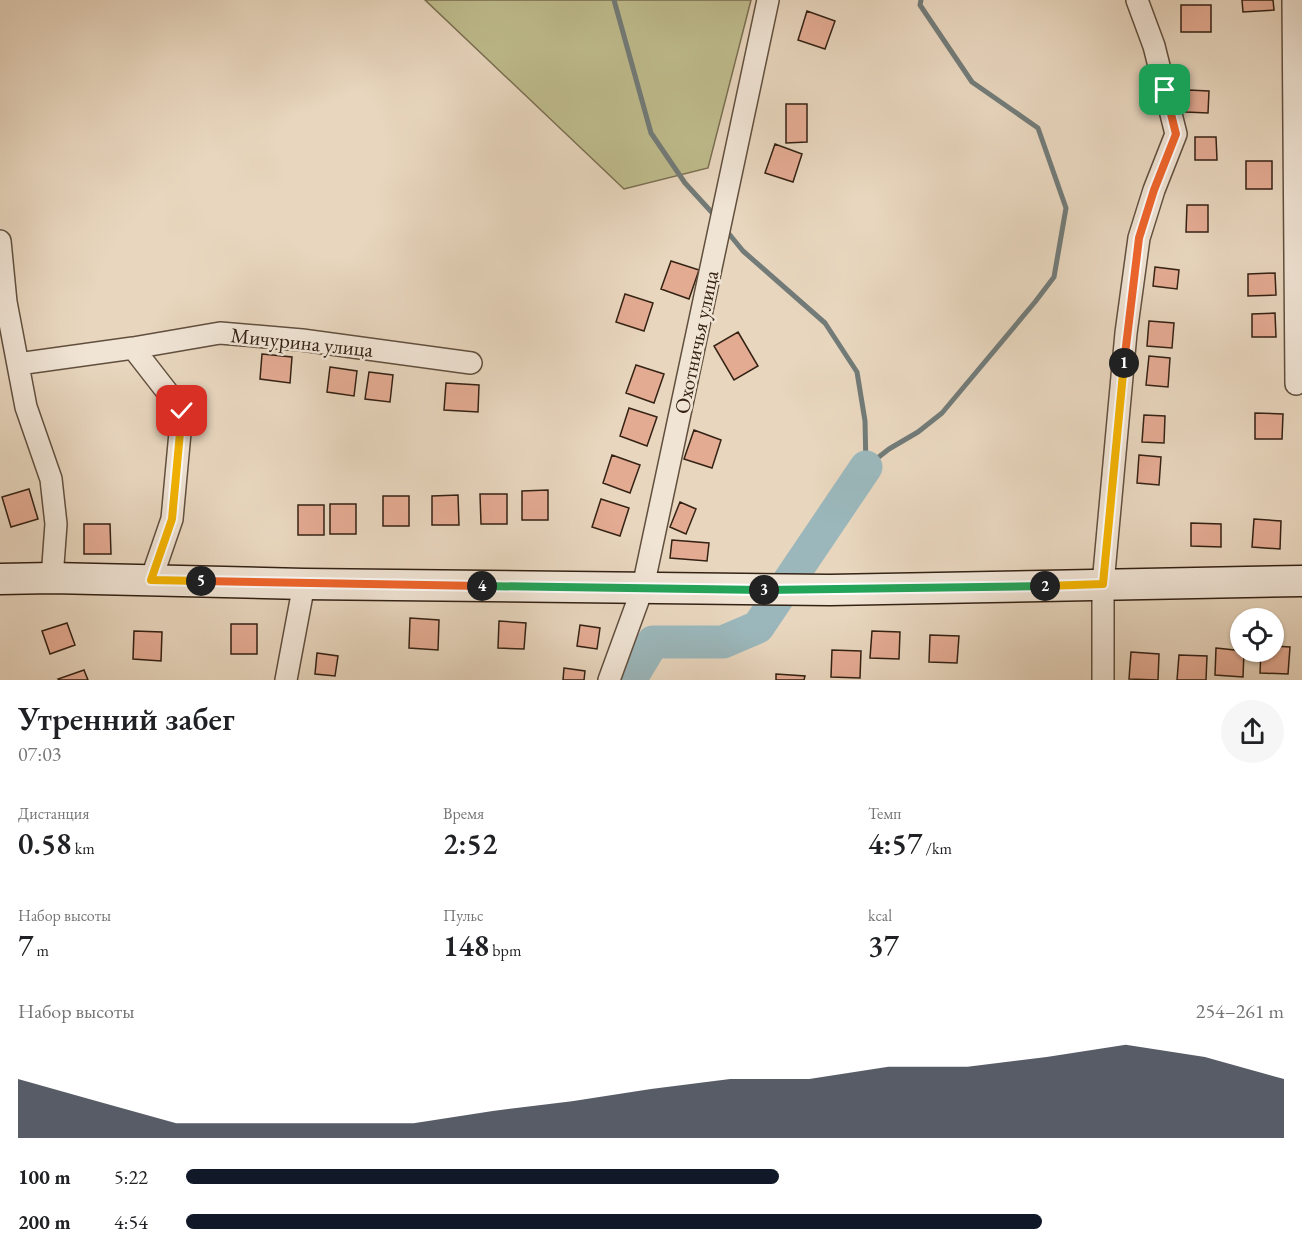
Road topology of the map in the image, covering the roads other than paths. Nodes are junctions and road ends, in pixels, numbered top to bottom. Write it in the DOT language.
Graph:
graph roads {
  1 [pos="768,0"];
  2 [pos="1137,0"];
  3 [pos="1293,0"];
  4 [pos="0,241"];
  5 [pos="133,348"];
  6 [pos="471,363"];
  7 [pos="18,364"];
  8 [pos="1296,384"];
  9 [pos="52,578"];
  10 [pos="0,579"];
  11 [pos="151,580"];
  12 [pos="1302,581"];
  13 [pos="304,584"];
  14 [pos="1103,584"];
  15 [pos="643,587"];
  16 [pos="286,680"];
  17 [pos="609,680"];
  18 [pos="1103,680"];
  1 -- 15 [label="street, Охотничья улица"];
  2 -- 14 [label="street"];
  3 -- 8 [label="street"];
  4 -- 7 [label="street"];
  5 -- 6 [label="street, Мичурина улица"];
  5 -- 7 [label="street, Мичурина улица"];
  5 -- 11 [label="street"];
  7 -- 9 [label="street"];
  9 -- 10 [label="street"];
  9 -- 11 [label="street"];
  11 -- 13 [label="street"];
  12 -- 14 [label="street"];
  13 -- 15 [label="street"];
  13 -- 16 [label="street"];
  14 -- 15 [label="street"];
  14 -- 18 [label="street"];
  15 -- 17 [label="street, Охотничья улица"];
}
